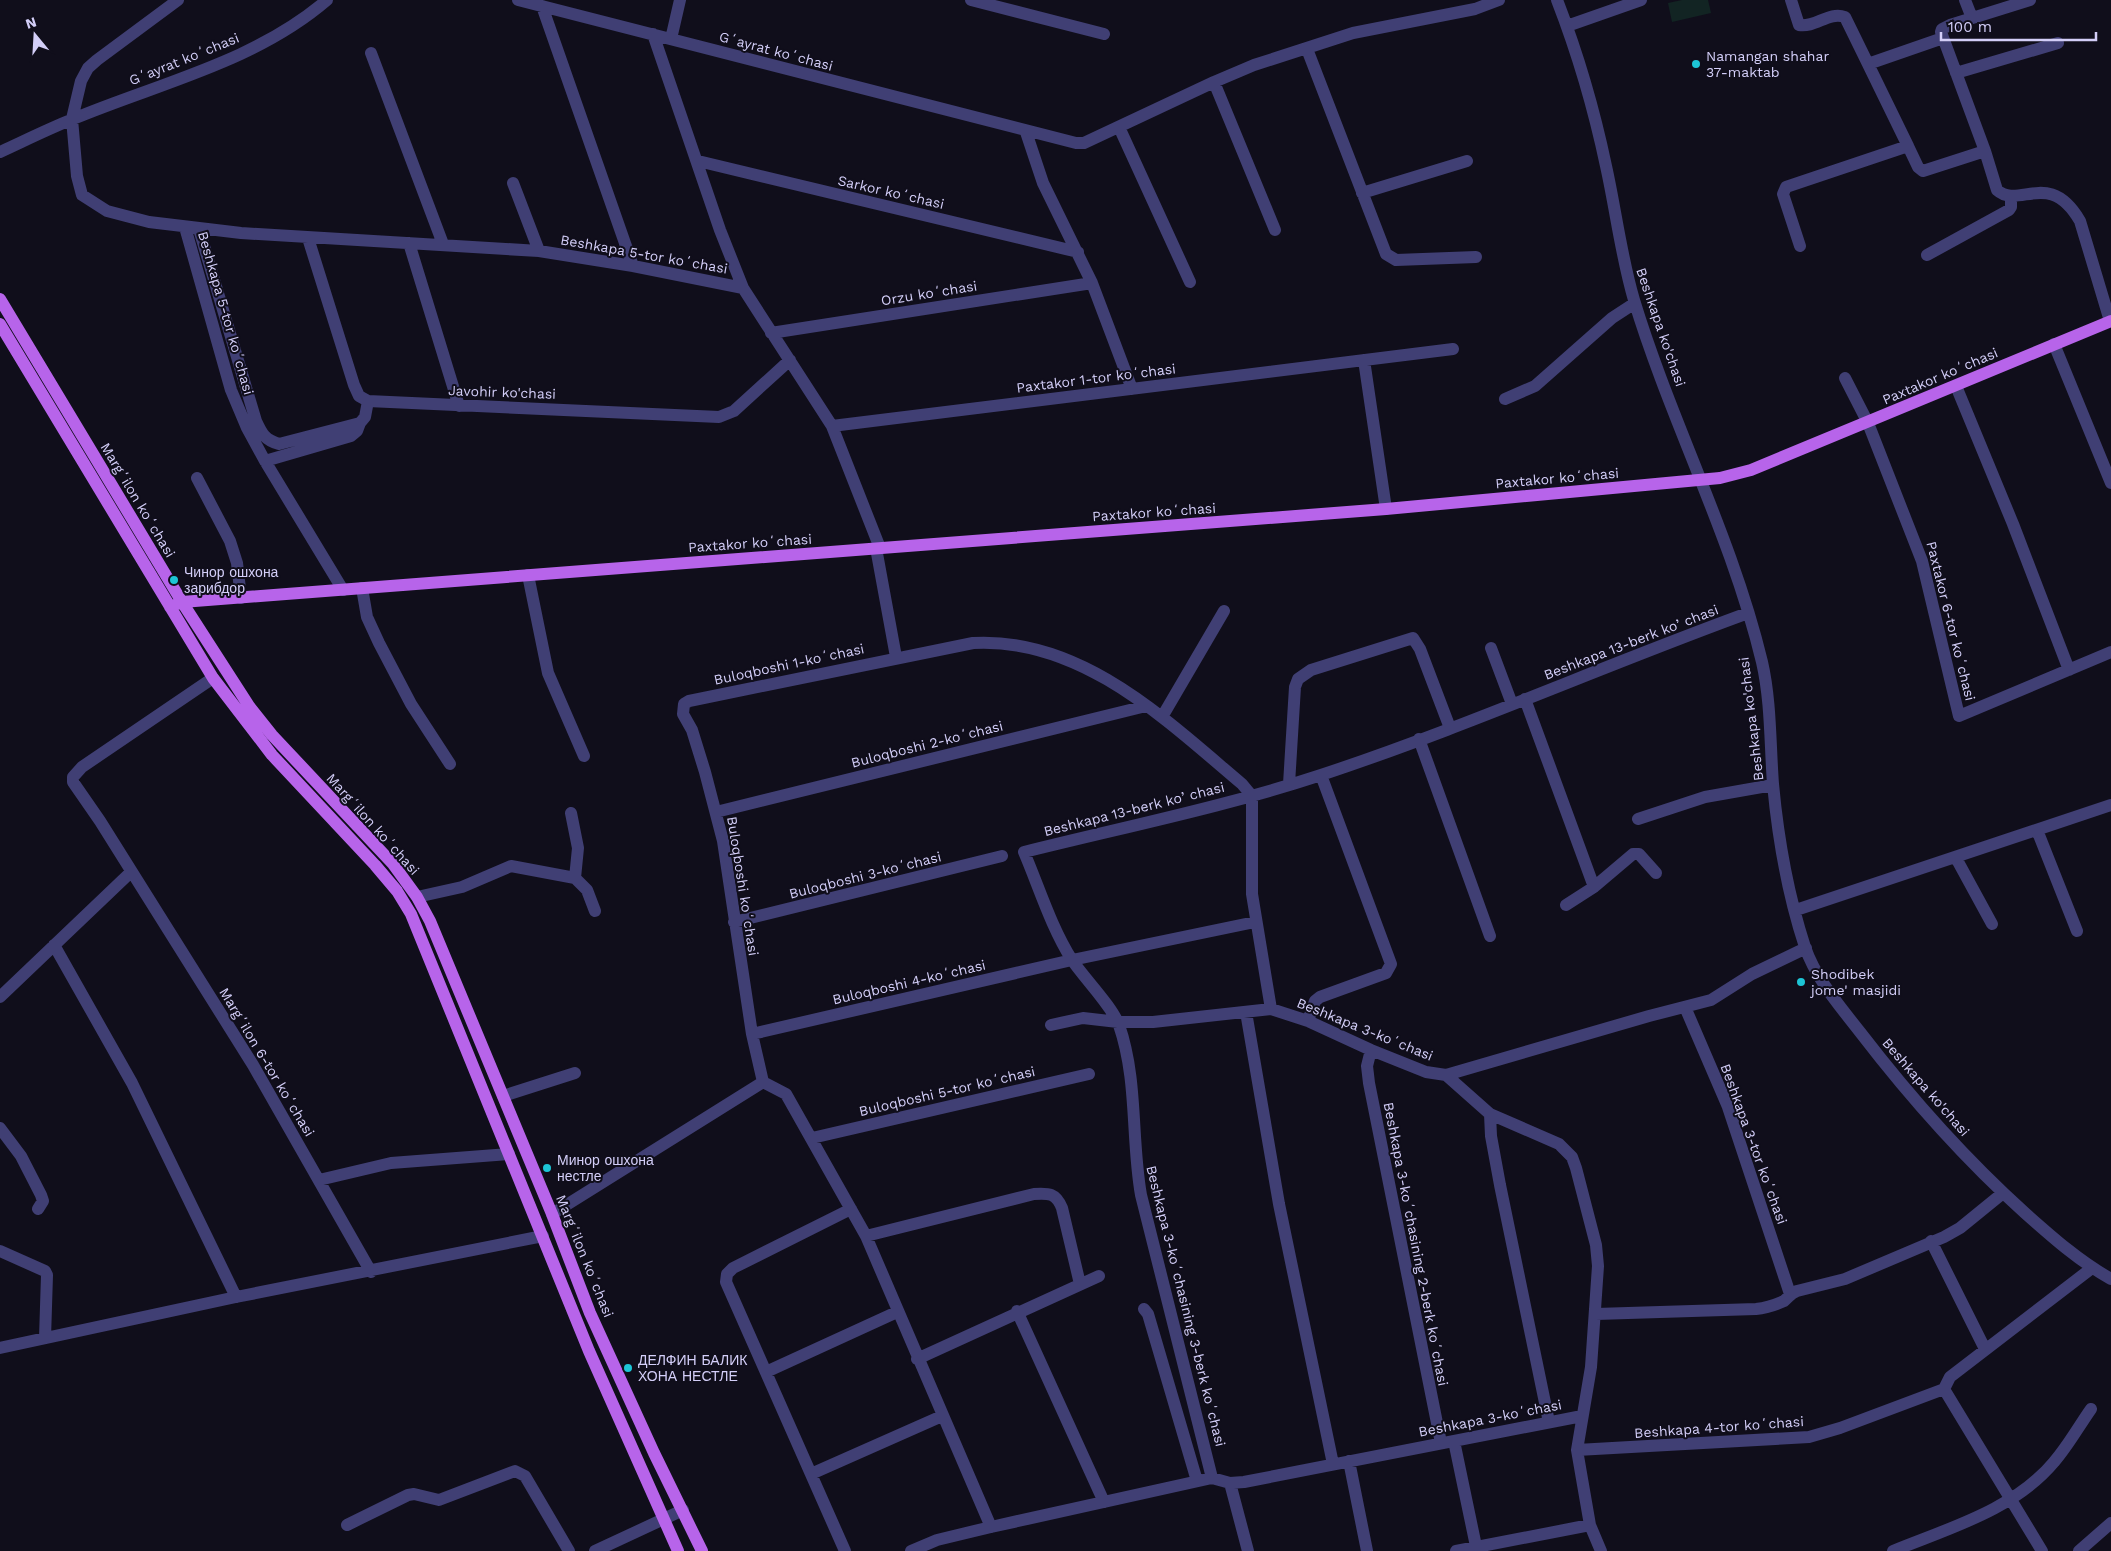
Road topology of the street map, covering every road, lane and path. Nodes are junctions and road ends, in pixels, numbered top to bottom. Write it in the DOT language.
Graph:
graph roads {
  1 [pos="178,0"];
  2 [pos="327,0"];
  3 [pos="518,0"];
  4 [pos="680,0"];
  5 [pos="971,0"];
  6 [pos="1499,0"];
  7 [pos="1557,0"];
  8 [pos="1641,0"];
  9 [pos="1791,0"];
  10 [pos="1965,0"];
  11 [pos="2030,0"];
  12 [pos="542,6"];
  13 [pos="1972,18"];
  14 [pos="1567,26"];
  15 [pos="653,34"];
  16 [pos="1104,34"];
  17 [pos="1943,38"];
  18 [pos="671,39"];
  19 [pos="2058,43"];
  20 [pos="1307,49"];
  21 [pos="371,53"];
  22 [pos="1868,64"];
  23 [pos="1956,73"];
  24 [pos="1214,82"];
  25 [pos="72,119"];
  26 [pos="1119,127"];
  27 [pos="1026,132"];
  28 [pos="1908,146"];
  29 [pos="1985,151"];
  30 [pos="0,152"];
  31 [pos="698,161"];
  32 [pos="1467,161"];
  33 [pos="513,183"];
  34 [pos="1362,193"];
  35 [pos="2011,196"];
  36 [pos="185,227"];
  37 [pos="199,229"];
  38 [pos="1275,230"];
  39 [pos="308,238"];
  40 [pos="409,243"];
  41 [pos="443,244"];
  42 [pos="1800,246"];
  43 [pos="538,251"];
  44 [pos="1078,252"];
  45 [pos="1927,255"];
  46 [pos="1476,257"];
  47 [pos="633,266"];
  48 [pos="1092,282"];
  49 [pos="1190,282"];
  50 [pos="743,288"];
  51 [pos="0,299"];
  52 [pos="1635,303"];
  53 [pos="2111,321"];
  54 [pos="0,324"];
  55 [pos="770,333"];
  56 [pos="2054,344"];
  57 [pos="1453,348"];
  58 [pos="790,360"];
  59 [pos="1364,360"];
  60 [pos="1845,378"];
  61 [pos="1956,386"];
  62 [pos="1132,389"];
  63 [pos="1505,399"];
  64 [pos="368,402"];
  65 [pos="459,406"];
  66 [pos="360,423"];
  67 [pos="1868,423"];
  68 [pos="832,426"];
  69 [pos="264,461"];
  70 [pos="197,478"];
  71 [pos="1702,480"];
  72 [pos="2111,482"];
  73 [pos="1386,509"];
  74 [pos="878,548"];
  75 [pos="528,575"];
  76 [pos="362,588"];
  77 [pos="343,590"];
  78 [pos="241,598"];
  79 [pos="176,604"];
  80 [pos="1224,611"];
  81 [pos="1748,613"];
  82 [pos="1491,648"];
  83 [pos="2111,652"];
  84 [pos="896,657"];
  85 [pos="2069,670"];
  86 [pos="212,678"];
  87 [pos="1525,699"];
  88 [pos="689,701"];
  89 [pos="1512,704"];
  90 [pos="1146,706"];
  91 [pos="1162,717"];
  92 [pos="1450,728"];
  93 [pos="1419,739"];
  94 [pos="584,756"];
  95 [pos="450,764"];
  96 [pos="1321,775"];
  97 [pos="1289,784"];
  98 [pos="1773,785"];
  99 [pos="1252,796"];
  100 [pos="2111,805"];
  101 [pos="716,812"];
  102 [pos="571,813"];
  103 [pos="1638,819"];
  104 [pos="2037,830"];
  105 [pos="1002,856"];
  106 [pos="1956,858"];
  107 [pos="131,872"];
  108 [pos="1656,873"];
  109 [pos="575,878"];
  110 [pos="1594,887"];
  111 [pos="417,898"];
  112 [pos="1566,905"];
  113 [pos="1796,910"];
  114 [pos="595,911"];
  115 [pos="734,922"];
  116 [pos="1255,922"];
  117 [pos="1992,924"];
  118 [pos="2077,931"];
  119 [pos="1490,936"];
  120 [pos="54,946"];
  121 [pos="1806,948"];
  122 [pos="1072,960"];
  123 [pos="0,998"];
  124 [pos="1684,1007"];
  125 [pos="1271,1009"];
  126 [pos="1246,1012"];
  127 [pos="1308,1021"];
  128 [pos="1118,1022"];
  129 [pos="1051,1025"];
  130 [pos="752,1034"];
  131 [pos="1371,1050"];
  132 [pos="575,1073"];
  133 [pos="1089,1074"];
  134 [pos="1446,1075"];
  135 [pos="763,1082"];
  136 [pos="503,1096"];
  137 [pos="1490,1114"];
  138 [pos="0,1128"];
  139 [pos="812,1138"];
  140 [pos="509,1154"];
  141 [pos="319,1180"];
  142 [pos="2003,1193"];
  143 [pos="38,1209"];
  144 [pos="851,1209"];
  145 [pos="552,1214"];
  146 [pos="543,1236"];
  147 [pos="866,1236"];
  148 [pos="1931,1241"];
  149 [pos="0,1251"];
  150 [pos="2092,1268"];
  151 [pos="371,1272"];
  152 [pos="1099,1276"];
  153 [pos="2111,1279"];
  154 [pos="1080,1284"];
  155 [pos="1790,1294"];
  156 [pos="236,1297"];
  157 [pos="1144,1309"];
  158 [pos="1017,1311"];
  159 [pos="897,1312"];
  160 [pos="1596,1314"];
  161 [pos="45,1338"];
  162 [pos="0,1348"];
  163 [pos="1985,1349"];
  164 [pos="917,1358"];
  165 [pos="766,1372"];
  166 [pos="1944,1388"];
  167 [pos="2091,1409"];
  168 [pos="942,1416"];
  169 [pos="1582,1416"];
  170 [pos="1549,1422"];
  171 [pos="1447,1442"];
  172 [pos="1577,1450"];
  173 [pos="1349,1461"];
  174 [pos="1333,1464"];
  175 [pos="812,1474"];
  176 [pos="1212,1478"];
  177 [pos="1198,1481"];
  178 [pos="1230,1483"];
  179 [pos="2011,1499"];
  180 [pos="1104,1502"];
  181 [pos="683,1510"];
  182 [pos="663,1519"];
  183 [pos="2111,1523"];
  184 [pos="347,1525"];
  185 [pos="1590,1525"];
  186 [pos="991,1527"];
  187 [pos="1476,1549"];
  188 [pos="569,1551"];
  189 [pos="595,1551"];
  190 [pos="678,1551"];
  191 [pos="702,1551"];
  192 [pos="845,1551"];
  193 [pos="911,1551"];
  194 [pos="1248,1551"];
  195 [pos="1367,1551"];
  196 [pos="1456,1551"];
  197 [pos="1601,1551"];
  198 [pos="1893,1551"];
  199 [pos="2042,1551"];
  200 [pos="2079,1551"];
  1 -- 25 [label="street"];
  2 -- 25 [label="street, Gʻayrat koʻchasi"];
  3 -- 12 [label="street, Gʻayrat koʻchasi"];
  4 -- 18 [label="street"];
  5 -- 16 [label="street"];
  6 -- 20 [label="street, Gʻayrat koʻchasi"];
  7 -- 14 [label="street, Beshkapa ko'chasi"];
  8 -- 14 [label="street"];
  9 -- 22 [label="street"];
  10 -- 13 [label="street"];
  11 -- 13 [label="street"];
  12 -- 15 [label="street, Gʻayrat koʻchasi"];
  12 -- 47 [label="street"];
  13 -- 17 [label="street"];
  14 -- 52 [label="street, Beshkapa ko'chasi"];
  15 -- 18 [label="street, Gʻayrat koʻchasi"];
  15 -- 31 [label="street"];
  17 -- 22 [label="street"];
  17 -- 23 [label="street"];
  18 -- 27 [label="street, Gʻayrat koʻchasi"];
  19 -- 23 [label="street"];
  20 -- 24 [label="street, Gʻayrat koʻchasi"];
  20 -- 34 [label="street"];
  21 -- 41 [label="street"];
  22 -- 28 [label="street"];
  23 -- 29 [label="street"];
  24 -- 26 [label="street, Gʻayrat koʻchasi"];
  24 -- 38 [label="street"];
  25 -- 30 [label="street, Gʻayrat koʻchasi"];
  25 -- 36 [label="street, Beshkapa 5-tor koʻchasi"];
  26 -- 27 [label="street, Gʻayrat koʻchasi"];
  26 -- 49 [label="street"];
  27 -- 44 [label="street"];
  28 -- 29 [label="street"];
  28 -- 42 [label="street"];
  29 -- 35 [label="street"];
  31 -- 44 [label="street, Sarkor koʻchasi"];
  31 -- 50 [label="street"];
  32 -- 34 [label="street"];
  33 -- 43 [label="street, Beshkapa 5-tor koʻchasi"];
  34 -- 46 [label="street"];
  35 -- 45 [label="street"];
  35 -- 53 [label="street"];
  36 -- 37 [label="street, Beshkapa 5-tor koʻchasi"];
  36 -- 69 [label="street, Beshkapa 5-tor koʻchasi"];
  37 -- 39 [label="street, Beshkapa 5-tor koʻchasi"];
  37 -- 66 [label="street"];
  39 -- 40 [label="street, Beshkapa 5-tor koʻchasi"];
  39 -- 64 [label="street"];
  40 -- 41 [label="street, Beshkapa 5-tor koʻchasi"];
  40 -- 65 [label="street"];
  41 -- 43 [label="street, Beshkapa 5-tor koʻchasi"];
  43 -- 47 [label="street, Beshkapa 5-tor koʻchasi"];
  44 -- 48 [label="street"];
  47 -- 50 [label="street, Beshkapa 5-tor koʻchasi"];
  48 -- 55 [label="street, Orzu koʻchasi"];
  48 -- 62 [label="street"];
  50 -- 55 [label="street"];
  51 -- 79 [label="main road, Margʻilon koʻchasi"];
  52 -- 63 [label="street"];
  52 -- 71 [label="street, Beshkapa ko'chasi"];
  53 -- 56 [label="main road, Paxtakor koʻchasi"];
  54 -- 79 [label="main road, Margʻilon koʻchasi"];
  55 -- 58 [label="street"];
  56 -- 61 [label="main road, Paxtakor koʻchasi"];
  56 -- 72 [label="street"];
  57 -- 59 [label="street, Paxtakor 1-tor koʻchasi"];
  58 -- 65 [label="street, Javohir ko'chasi"];
  58 -- 68 [label="street"];
  59 -- 62 [label="street, Paxtakor 1-tor koʻchasi"];
  59 -- 73 [label="street"];
  60 -- 67 [label="street"];
  61 -- 67 [label="main road, Paxtakor koʻchasi"];
  61 -- 85 [label="street"];
  62 -- 68 [label="street, Paxtakor 1-tor koʻchasi"];
  64 -- 65 [label="street, Javohir ko'chasi"];
  64 -- 66 [label="street"];
  66 -- 69 [label="street"];
  67 -- 71 [label="main road, Paxtakor koʻchasi"];
  67 -- 85 [label="street, Paxtakor 6-tor koʻchasi"];
  68 -- 74 [label="street"];
  69 -- 77 [label="street, Beshkapa 5-tor koʻchasi"];
  70 -- 78 [label="street"];
  71 -- 73 [label="main road, Paxtakor koʻchasi"];
  71 -- 81 [label="street, Beshkapa ko'chasi"];
  73 -- 74 [label="main road, Paxtakor koʻchasi"];
  74 -- 75 [label="main road, Paxtakor koʻchasi"];
  74 -- 84 [label="street"];
  75 -- 76 [label="main road, Paxtakor koʻchasi"];
  75 -- 94 [label="street"];
  76 -- 77 [label="main road, Paxtakor koʻchasi"];
  76 -- 95 [label="street"];
  77 -- 78 [label="main road, Paxtakor koʻchasi"];
  78 -- 79 [label="main road, Paxtakor koʻchasi"];
  79 -- 86 [label="main road, Margʻilon koʻchasi"];
  79 -- 111 [label="main road, Margʻilon koʻchasi"];
  80 -- 91 [label="street"];
  81 -- 87 [label="street, Beshkapa 13-berk koʼchasi"];
  81 -- 98 [label="street, Beshkapa ko'chasi"];
  82 -- 89 [label="street"];
  83 -- 85 [label="street, Paxtakor 6-tor koʻchasi"];
  84 -- 88 [label="street, Buloqboshi 1-koʻchasi"];
  84 -- 90 [label="street, Beshkapa 13-berk koʼchasi"];
  86 -- 107 [label="street, Margʻilon 6-tor koʻchasi"];
  86 -- 140 [label="main road, Margʻilon koʻchasi"];
  87 -- 89 [label="street, Beshkapa 13-berk koʼchasi"];
  87 -- 110 [label="street"];
  88 -- 101 [label="street, Buloqboshi koʻchasi"];
  89 -- 92 [label="street, Beshkapa 13-berk koʼchasi"];
  90 -- 91 [label="street, Beshkapa 13-berk koʼchasi"];
  90 -- 101 [label="street, Buloqboshi 2-koʻchasi"];
  91 -- 99 [label="street, Beshkapa 13-berk koʼchasi"];
  92 -- 93 [label="street, Beshkapa 13-berk koʼchasi"];
  92 -- 97 [label="street"];
  93 -- 96 [label="street, Beshkapa 13-berk koʼchasi"];
  93 -- 119 [label="street"];
  96 -- 97 [label="street, Beshkapa 13-berk koʼchasi"];
  96 -- 127 [label="street"];
  97 -- 99 [label="street, Beshkapa 13-berk koʼchasi"];
  98 -- 103 [label="street"];
  98 -- 113 [label="street, Beshkapa ko'chasi"];
  99 -- 116 [label="street"];
  99 -- 122 [label="street, Beshkapa 13-berk koʼchasi"];
  100 -- 104 [label="street"];
  101 -- 115 [label="street, Buloqboshi koʻchasi"];
  102 -- 109 [label="street"];
  104 -- 106 [label="street"];
  104 -- 118 [label="street"];
  105 -- 115 [label="street, Buloqboshi 3-koʻchasi"];
  106 -- 113 [label="street"];
  106 -- 117 [label="street"];
  107 -- 120 [label="street"];
  107 -- 141 [label="street, Margʻilon 6-tor koʻchasi"];
  108 -- 110 [label="street"];
  109 -- 111 [label="street"];
  109 -- 114 [label="street"];
  110 -- 112 [label="street"];
  111 -- 136 [label="main road, Margʻilon koʻchasi"];
  113 -- 121 [label="street, Beshkapa ko'chasi"];
  115 -- 130 [label="street, Buloqboshi koʻchasi"];
  116 -- 122 [label="street, Buloqboshi 4-koʻchasi"];
  116 -- 125 [label="street"];
  120 -- 123 [label="street"];
  120 -- 156 [label="street"];
  121 -- 124 [label="street"];
  121 -- 142 [label="street, Beshkapa ko'chasi"];
  122 -- 128 [label="street"];
  122 -- 130 [label="street, Buloqboshi 4-koʻchasi"];
  124 -- 134 [label="street"];
  124 -- 155 [label="street, Beshkapa 3-tor koʻchasi"];
  125 -- 126 [label="street, Beshkapa 3-koʻchasi"];
  125 -- 127 [label="street, Beshkapa 3-koʻchasi"];
  126 -- 128 [label="street, Beshkapa 3-koʻchasi"];
  126 -- 174 [label="street"];
  127 -- 131 [label="street, Beshkapa 3-koʻchasi"];
  128 -- 129 [label="street, Beshkapa 3-koʻchasi"];
  128 -- 176 [label="street, Beshkapa 3-koʻchasining 3-berk koʻchasi"];
  130 -- 135 [label="street, Buloqboshi koʻchasi"];
  131 -- 134 [label="street, Beshkapa 3-koʻchasi"];
  131 -- 171 [label="street, Beshkapa 3-koʻchasining 2-berk koʻchasi"];
  132 -- 136 [label="street"];
  133 -- 139 [label="street, Buloqboshi 5-tor koʻchasi"];
  134 -- 137 [label="street, Beshkapa 3-koʻchasi"];
  135 -- 139 [label="street"];
  135 -- 145 [label="street"];
  136 -- 145 [label="main road, Margʻilon koʻchasi"];
  137 -- 160 [label="street, Beshkapa 3-koʻchasi"];
  137 -- 170 [label="street"];
  138 -- 143 [label="street"];
  139 -- 144 [label="street"];
  140 -- 141 [label="street"];
  140 -- 146 [label="main road, Margʻilon koʻchasi"];
  141 -- 151 [label="street, Margʻilon 6-tor koʻchasi"];
  142 -- 148 [label="street"];
  142 -- 150 [label="street, Beshkapa ko'chasi"];
  144 -- 147 [label="street"];
  144 -- 165 [label="street"];
  145 -- 181 [label="main road, Margʻilon koʻchasi"];
  146 -- 151 [label="street"];
  146 -- 182 [label="main road, Margʻilon koʻchasi"];
  147 -- 154 [label="street"];
  147 -- 159 [label="street"];
  148 -- 155 [label="street"];
  148 -- 163 [label="street"];
  149 -- 161 [label="street"];
  150 -- 153 [label="street, Beshkapa ko'chasi"];
  150 -- 163 [label="street, Beshkapa 4-tor koʻchasi"];
  151 -- 156 [label="street"];
  152 -- 154 [label="street"];
  154 -- 158 [label="street"];
  155 -- 160 [label="street"];
  156 -- 161 [label="street"];
  157 -- 177 [label="street"];
  158 -- 164 [label="street"];
  158 -- 180 [label="street"];
  159 -- 164 [label="street"];
  159 -- 165 [label="street"];
  160 -- 169 [label="street, Beshkapa 3-koʻchasi"];
  161 -- 162 [label="street"];
  163 -- 166 [label="street, Beshkapa 4-tor koʻchasi"];
  164 -- 168 [label="street"];
  165 -- 175 [label="street"];
  166 -- 172 [label="street, Beshkapa 4-tor koʻchasi"];
  166 -- 179 [label="street"];
  167 -- 179 [label="street"];
  168 -- 175 [label="street"];
  168 -- 186 [label="street"];
  169 -- 170 [label="street, Beshkapa 3-koʻchasi"];
  169 -- 172 [label="street"];
  170 -- 171 [label="street, Beshkapa 3-koʻchasi"];
  171 -- 173 [label="street, Beshkapa 3-koʻchasi"];
  171 -- 187 [label="street, Beshkapa 3-koʻchasining 2-berk koʻchasi"];
  172 -- 185 [label="street"];
  173 -- 174 [label="street, Beshkapa 3-koʻchasi"];
  173 -- 195 [label="street"];
  174 -- 178 [label="street, Beshkapa 3-koʻchasi"];
  175 -- 192 [label="street"];
  176 -- 177 [label="street"];
  176 -- 178 [label="street, Beshkapa 3-koʻchasi"];
  177 -- 180 [label="street"];
  178 -- 194 [label="street"];
  179 -- 198 [label="street"];
  179 -- 199 [label="street"];
  180 -- 186 [label="street"];
  181 -- 182 [label="street"];
  181 -- 191 [label="main road, Margʻilon koʻchasi"];
  182 -- 189 [label="street"];
  182 -- 190 [label="main road, Margʻilon koʻchasi"];
  183 -- 200 [label="street"];
  184 -- 188 [label="street"];
  185 -- 187 [label="street"];
  185 -- 197 [label="street"];
  186 -- 193 [label="street"];
  187 -- 196 [label="street"];
}
